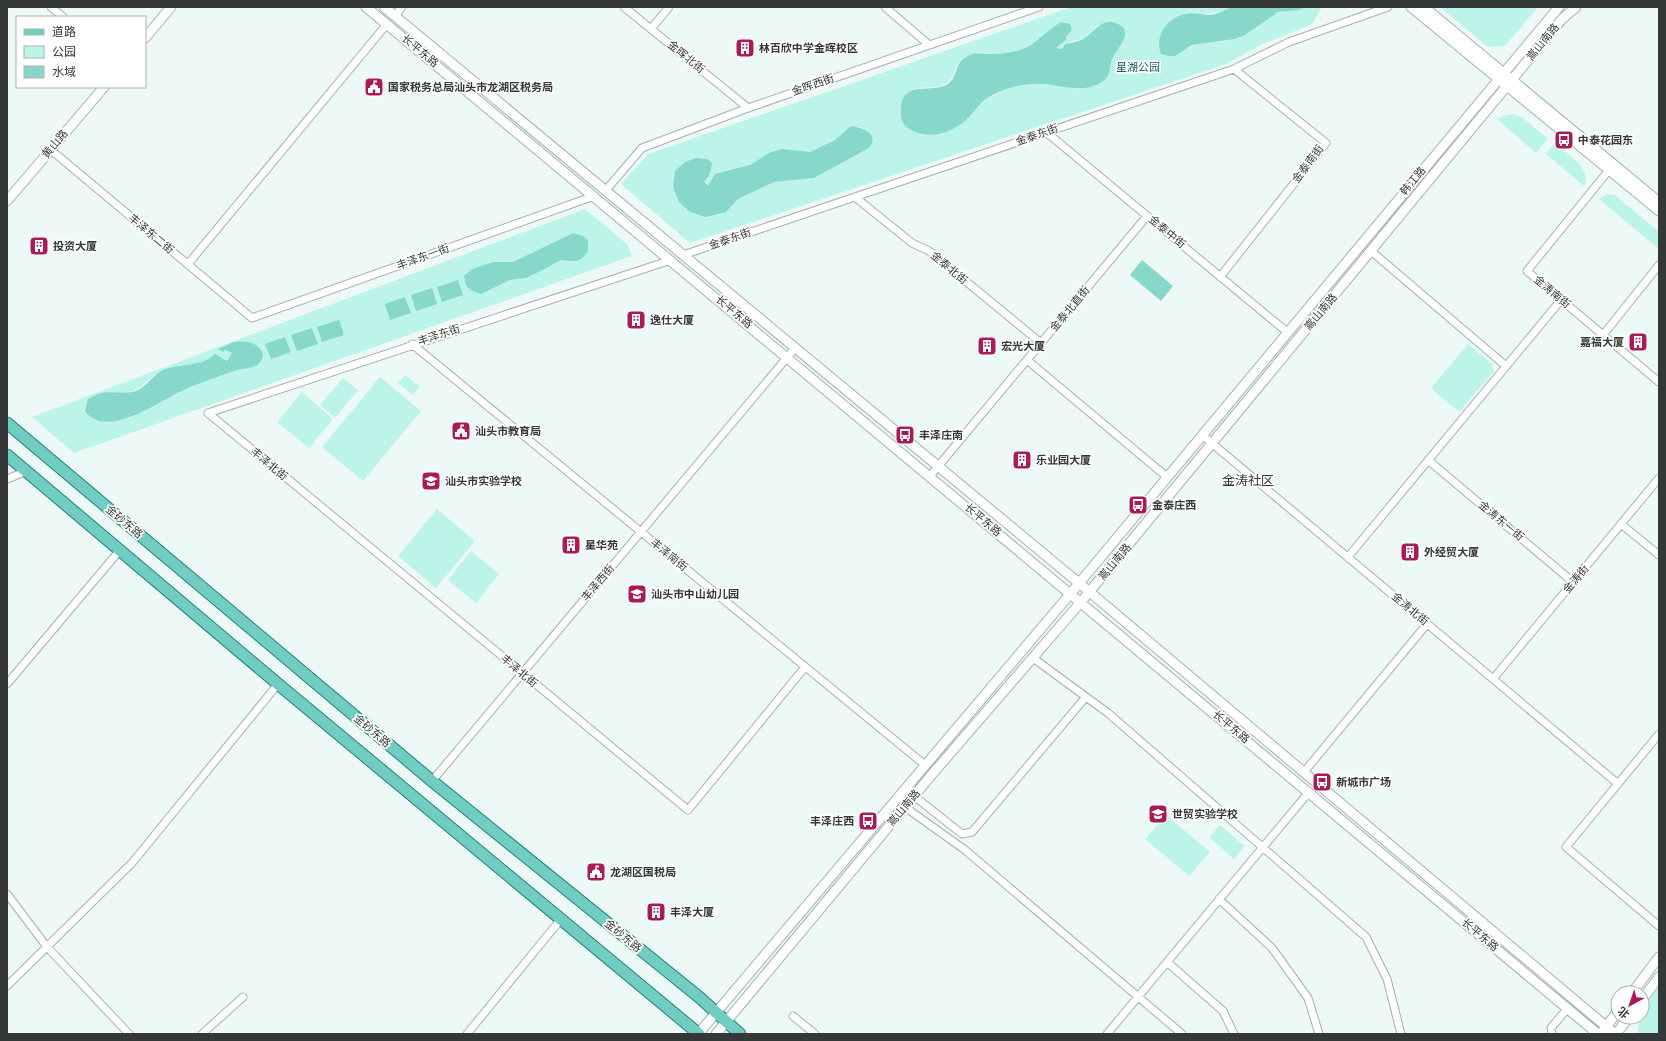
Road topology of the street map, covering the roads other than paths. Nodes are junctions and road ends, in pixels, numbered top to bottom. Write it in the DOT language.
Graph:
graph roads {
  1 [pos="51,7"];
  2 [pos="165,7"];
  3 [pos="171,7"];
  4 [pos="366,7"];
  5 [pos="384,7"];
  6 [pos="402,7"];
  7 [pos="624,7"];
  8 [pos="669,7"];
  9 [pos="885,7"];
  10 [pos="1039,7"];
  11 [pos="1388,7"];
  12 [pos="1410,7"];
  13 [pos="1424,7"];
  14 [pos="1559,7"];
  15 [pos="1576,7"];
  16 [pos="62,16"];
  17 [pos="395,16"];
  18 [pos="388,24"];
  19 [pos="651,29"];
  20 [pos="146,30"];
  21 [pos="146,37"];
  22 [pos="928,44"];
  23 [pos="1234,69"];
  24 [pos="1501,75"];
  25 [pos="1510,83"];
  26 [pos="97,88"];
  27 [pos="103,88"];
  28 [pos="748,108"];
  29 [pos="1046,132"];
  30 [pos="51,150"];
  31 [pos="1609,170"];
  32 [pos="606,190"];
  33 [pos="7,193"];
  34 [pos="594,196"];
  35 [pos="855,197"];
  36 [pos="7,201"];
  37 [pos="1659,202"];
  38 [pos="1659,211"];
  39 [pos="1147,216"];
  40 [pos="1371,251"];
  41 [pos="683,254"];
  42 [pos="671,260"];
  43 [pos="188,264"];
  44 [pos="1659,265"];
  45 [pos="1220,277"];
  46 [pos="1328,284"];
  47 [pos="1561,300"];
  48 [pos="252,318"];
  49 [pos="1287,332"];
  50 [pos="1603,335"];
  51 [pos="412,344"];
  52 [pos="1041,344"];
  53 [pos="796,348"];
  54 [pos="788,357"];
  55 [pos="1027,360"];
  56 [pos="1506,366"];
  57 [pos="1659,382"];
  58 [pos="208,413"];
  59 [pos="7,423"];
  60 [pos="1202,435"];
  61 [pos="1212,444"];
  62 [pos="7,455"];
  63 [pos="1428,460"];
  64 [pos="938,466"];
  65 [pos="27,471"];
  66 [pos="930,476"];
  67 [pos="1167,477"];
  68 [pos="1659,478"];
  69 [pos="7,479"];
  70 [pos="1621,524"];
  71 [pos="641,532"];
  72 [pos="120,550"];
  73 [pos="1659,555"];
  74 [pos="1348,557"];
  75 [pos="1573,582"];
  76 [pos="1079,583"];
  77 [pos="1090,592"];
  78 [pos="1071,593"];
  79 [pos="1082,602"];
  80 [pos="1428,624"];
  81 [pos="1033,658"];
  82 [pos="805,667"];
  83 [pos="522,674"];
  84 [pos="1493,679"];
  85 [pos="7,684"];
  86 [pos="278,684"];
  87 [pos="1085,698"];
  88 [pos="1659,734"];
  89 [pos="925,765"];
  90 [pos="1304,772"];
  91 [pos="432,781"];
  92 [pos="1617,783"];
  93 [pos="1309,792"];
  94 [pos="914,796"];
  95 [pos="905,807"];
  96 [pos="1263,847"];
  97 [pos="7,894"];
  98 [pos="1219,899"];
  99 [pos="561,919"];
  100 [pos="1659,926"];
  101 [pos="46,947"];
  102 [pos="1659,957"];
  103 [pos="1167,962"];
  104 [pos="1659,977"];
  105 [pos="1638,985"];
  106 [pos="7,986"];
  107 [pos="1650,989"];
  108 [pos="243,997"];
  109 [pos="1138,997"];
  110 [pos="1567,1009"];
  111 [pos="716,1013"];
  112 [pos="794,1016"];
  113 [pos="726,1022"];
  114 [pos="1610,1022"];
  115 [pos="1622,1025"];
  116 [pos="1604,1030"];
  117 [pos="129,1034"];
  118 [pos="202,1034"];
  119 [pos="467,1034"];
  120 [pos="698,1034"];
  121 [pos="716,1034"];
  122 [pos="740,1034"];
  123 [pos="815,1034"];
  124 [pos="1107,1034"];
  125 [pos="1182,1034"];
  126 [pos="1234,1034"];
  127 [pos="1319,1034"];
  128 [pos="1401,1034"];
  129 [pos="1552,1034"];
  130 [pos="1598,1034"];
  131 [pos="1615,1034"];
  1 -- 16 [label="street"];
  2 -- 20 [label="street"];
  3 -- 21 [label="street"];
  4 -- 18 [label="street, 长平东路"];
  5 -- 17 [label="street, 长平东路"];
  6 -- 17 [label="street"];
  7 -- 19 [label="street, 金晖北街"];
  8 -- 19 [label="street"];
  9 -- 22 [label="street"];
  10 -- 22 [label="street, 金晖西街"];
  11 -- 23 [label="street, 金泰东街"];
  12 -- 24 [label="street"];
  13 -- 24 [label="street"];
  14 -- 24 [label="street, 嵩山南路"];
  15 -- 25 [label="street, 嵩山南路"];
  17 -- 32 [label="street, 长平东路"];
  18 -- 34 [label="street, 长平东路"];
  18 -- 43 [label="street"];
  19 -- 28 [label="street, 金晖北街"];
  22 -- 28 [label="street, 金晖西街"];
  23 -- 29 [label="street, 金泰东街"];
  23 -- 45 [label="street, 金泰南街"];
  24 -- 25 [label="street"];
  24 -- 46 [label="street, 韩江路"];
  25 -- 31 [label="street"];
  25 -- 37 [label="street"];
  25 -- 40 [label="street, 嵩山南路"];
  26 -- 33 [label="street, 黄山路"];
  27 -- 30 [label="street, 黄山路"];
  28 -- 32 [label="street, 金晖西街"];
  29 -- 35 [label="street, 金泰东街"];
  29 -- 39 [label="street, 金泰中街"];
  30 -- 36 [label="street, 黄山路"];
  30 -- 43 [label="street, 丰泽东二街"];
  31 -- 38 [label="street"];
  31 -- 47 [label="street, 金涛南街"];
  32 -- 41 [label="street, 长平东路"];
  34 -- 42 [label="street, 长平东路"];
  34 -- 48 [label="street, 丰泽东一街"];
  35 -- 41 [label="street, 金泰东街"];
  35 -- 52 [label="street, 金泰北街"];
  39 -- 45 [label="street, 金泰中街"];
  39 -- 52 [label="street, 金泰北直街"];
  40 -- 56 [label="street"];
  40 -- 61 [label="street, 嵩山南路"];
  41 -- 53 [label="street, 长平东路"];
  42 -- 51 [label="street, 丰泽东街"];
  42 -- 54 [label="street, 长平东路"];
  43 -- 48 [label="street, 丰泽东二街"];
  44 -- 50 [label="street"];
  45 -- 49 [label="street, 金泰中街"];
  46 -- 49 [label="street, 嵩山南路"];
  47 -- 50 [label="street, 金涛南街"];
  47 -- 56 [label="street"];
  49 -- 60 [label="street, 嵩山南路"];
  50 -- 57 [label="street, 金涛南街"];
  51 -- 58 [label="street, 丰泽东街"];
  51 -- 71 [label="street, 丰泽南街"];
  52 -- 55 [label="street, 金泰北直街"];
  53 -- 54 [label="street, 丰泽西街"];
  53 -- 64 [label="street, 长平东路"];
  54 -- 66 [label="street, 长平东路"];
  54 -- 71 [label="street, 丰泽西街"];
  55 -- 64 [label="street, 金泰北直街"];
  55 -- 67 [label="street"];
  56 -- 63 [label="street"];
  58 -- 83 [label="street, 丰泽北街"];
  59 -- 91 [label="main road, 金砂东路"];
  60 -- 61 [label="street, 金涛北街"];
  60 -- 67 [label="street, 嵩山南路"];
  61 -- 74 [label="street, 金涛北街"];
  61 -- 77 [label="street, 嵩山南路"];
  62 -- 65 [label="main road"];
  63 -- 74 [label="street"];
  63 -- 75 [label="street, 金涛东一街"];
  64 -- 66 [label="street, 金泰北直街"];
  64 -- 76 [label="street, 长平东路"];
  65 -- 69 [label="street"];
  65 -- 72 [label="main road"];
  66 -- 78 [label="street, 长平东路"];
  67 -- 76 [label="street, 嵩山南路"];
  68 -- 70 [label="street, 金涛街"];
  70 -- 73 [label="street"];
  70 -- 75 [label="street, 金涛街"];
  71 -- 82 [label="street, 丰泽南街"];
  71 -- 83 [label="street, 丰泽西街"];
  72 -- 85 [label="street"];
  72 -- 86 [label="main road"];
  74 -- 80 [label="street, 金涛北街"];
  75 -- 84 [label="street, 金涛街"];
  76 -- 77 [label="street, 长平东路"];
  76 -- 78 [label="street, 嵩山南路"];
  77 -- 79 [label="street, 嵩山南路"];
  77 -- 90 [label="street, 长平东路"];
  78 -- 79 [label="street, 长平东路"];
  78 -- 89 [label="street, 嵩山南路"];
  79 -- 81 [label="street, 嵩山南路"];
  79 -- 93 [label="street, 长平东路"];
  80 -- 84 [label="street, 金涛北街"];
  80 -- 90 [label="street"];
  81 -- 87 [label="street"];
  81 -- 94 [label="street, 嵩山南路"];
  82 -- 83 [label="street, 丰泽北街"];
  82 -- 89 [label="street, 丰泽南街"];
  83 -- 91 [label="street, 丰泽西街"];
  84 -- 92 [label="street, 金涛北街"];
  86 -- 99 [label="main road"];
  86 -- 101 [label="street"];
  87 -- 94 [label="street"];
  87 -- 96 [label="street"];
  88 -- 92 [label="street"];
  89 -- 111 [label="street, 嵩山南路"];
  90 -- 116 [label="street, 长平东路"];
  91 -- 111 [label="main road, 金砂东路"];
  92 -- 100 [label="street"];
  93 -- 96 [label="street"];
  93 -- 110 [label="street, 长平东路"];
  94 -- 95 [label="street, 嵩山南路"];
  95 -- 109 [label="street"];
  95 -- 113 [label="street, 嵩山南路"];
  96 -- 98 [label="street"];
  96 -- 128 [label="street"];
  97 -- 101 [label="street"];
  98 -- 103 [label="street"];
  98 -- 127 [label="street"];
  99 -- 119 [label="street"];
  99 -- 120 [label="main road"];
  101 -- 106 [label="street"];
  101 -- 117 [label="street"];
  102 -- 105 [label="street"];
  103 -- 109 [label="street"];
  103 -- 126 [label="street"];
  104 -- 107 [label="street"];
  108 -- 118 [label="street"];
  109 -- 124 [label="street"];
  109 -- 125 [label="street"];
  110 -- 129 [label="street"];
  110 -- 130 [label="street, 长平东路"];
  111 -- 113 [label="main road, 金砂东路"];
  111 -- 120 [label="street, 嵩山南路"];
  112 -- 123 [label="street"];
  113 -- 121 [label="street, 嵩山南路"];
  113 -- 122 [label="main road, 金砂东路"];
  114 -- 116 [label="street"];
  115 -- 131 [label="street"];
  116 -- 131 [label="street, 长平东路"];
}
